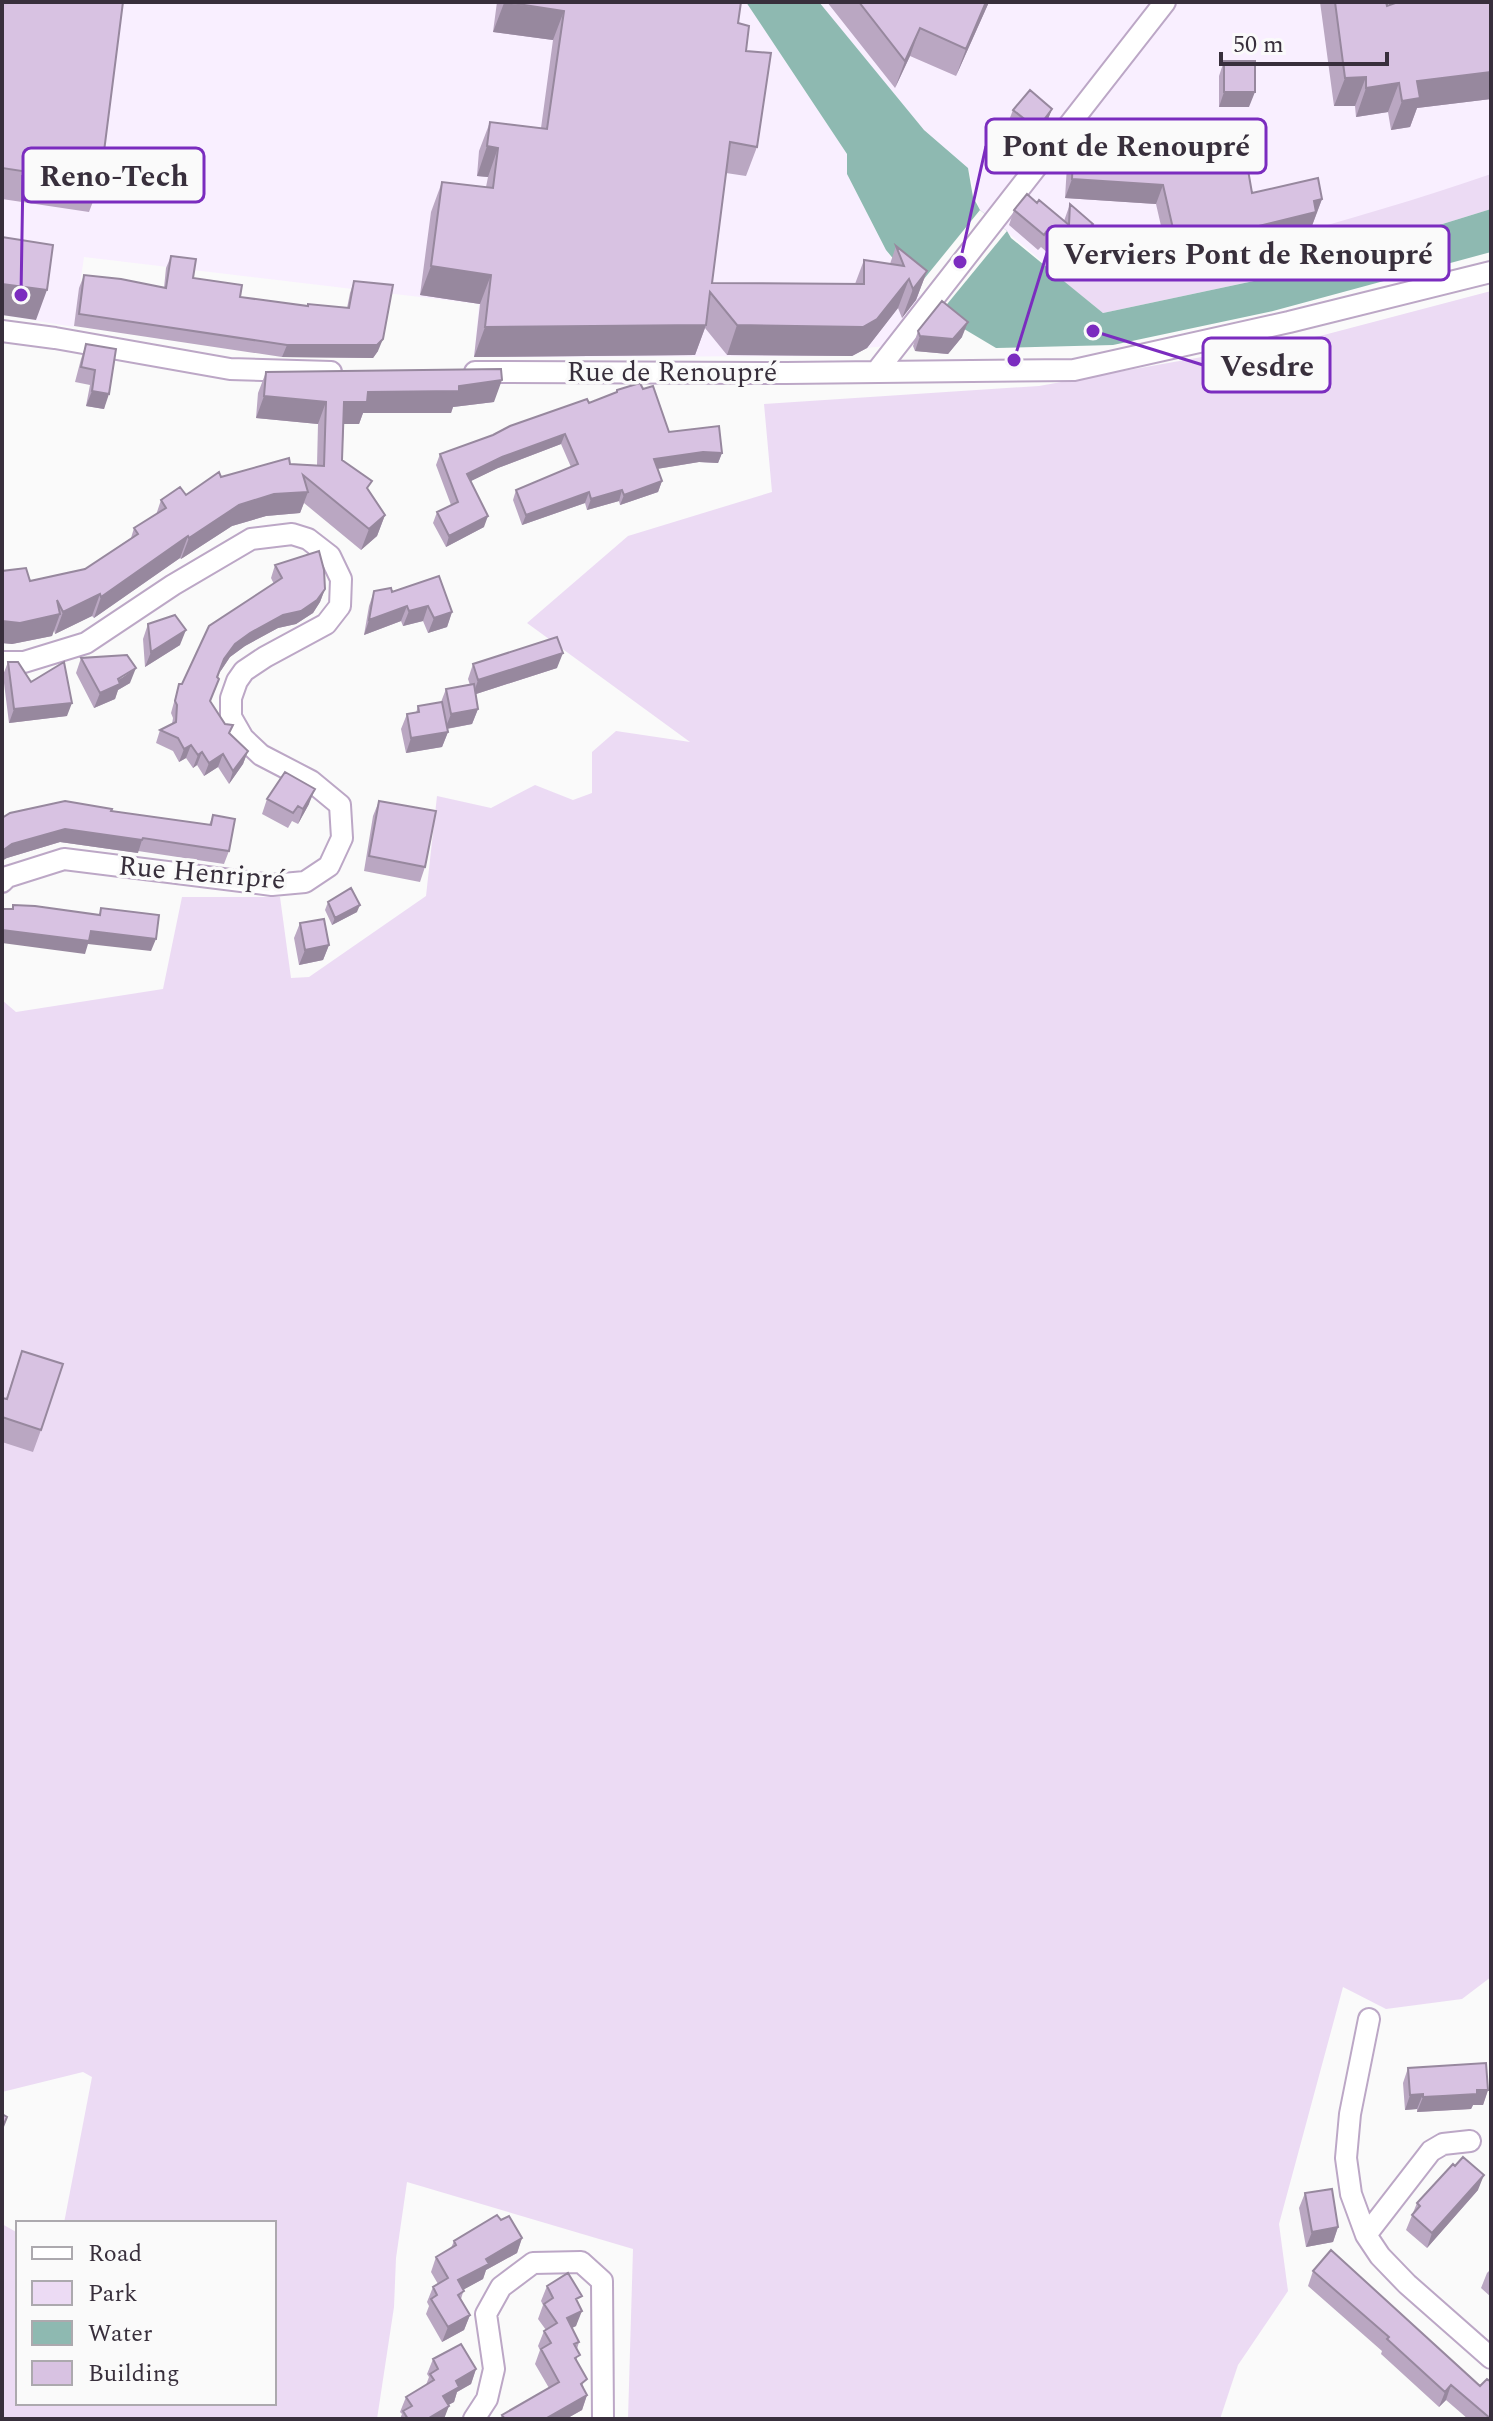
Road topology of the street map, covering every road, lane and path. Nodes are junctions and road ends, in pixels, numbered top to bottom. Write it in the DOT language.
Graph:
graph roads {
  1 [pos="1165,2"];
  2 [pos="1491,272"];
  3 [pos="2,331"];
  4 [pos="877,371"];
  5 [pos="347,372"];
  6 [pos="450,372"];
  7 [pos="2,662"];
  8 [pos="2,882"];
  9 [pos="1369,2019"];
  10 [pos="1470,2141"];
  11 [pos="1366,2235"];
  12 [pos="1491,2358"];
  13 [pos="474,2419"];
  14 [pos="603,2419"];
  1 -- 4 [label="street"];
  2 -- 4 [label="street, Rue de Renoupré"];
  3 -- 5 [label="street"];
  4 -- 6 [label="street, Rue de Renoupré"];
  7 -- 8 [label="street, Rue Henripré"];
  9 -- 11 [label="street"];
  10 -- 11 [label="street"];
  11 -- 12 [label="street"];
  13 -- 14 [label="street"];
}
